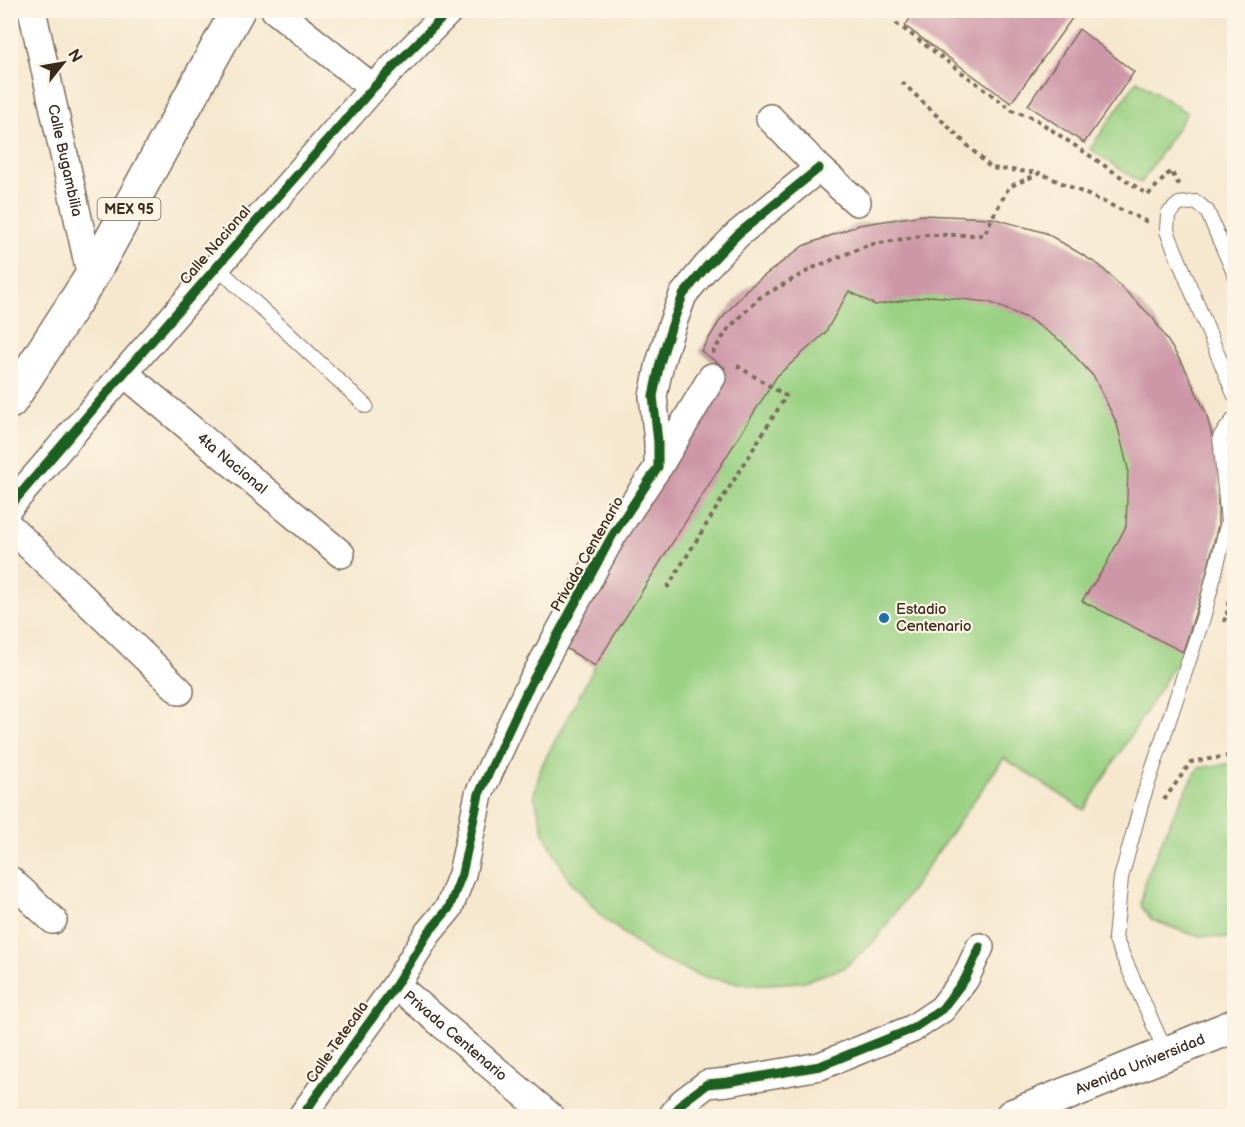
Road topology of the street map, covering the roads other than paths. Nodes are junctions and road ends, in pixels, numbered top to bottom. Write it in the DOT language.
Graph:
graph roads {
  1 [pos="32,10"];
  2 [pos="238,10"];
  3 [pos="275,10"];
  4 [pos="450,10"];
  5 [pos="373,88"];
  6 [pos="770,118"];
  7 [pos="819,168"];
  8 [pos="857,202"];
  9 [pos="217,267"];
  10 [pos="1234,273"];
  11 [pos="91,277"];
  12 [pos="723,366"];
  13 [pos="124,373"];
  14 [pos="1234,394"];
  15 [pos="10,402"];
  16 [pos="366,406"];
  17 [pos="1234,418"];
  18 [pos="658,467"];
  19 [pos="10,506"];
  20 [pos="10,527"];
  21 [pos="341,555"];
  22 [pos="180,691"];
  23 [pos="10,880"];
  24 [pos="53,920"];
  25 [pos="980,948"];
  26 [pos="396,985"];
  27 [pos="1234,1026"];
  28 [pos="1166,1053"];
  29 [pos="310,1114"];
  30 [pos="550,1116"];
  31 [pos="672,1116"];
  32 [pos="1012,1116"];
  1 -- 11 [label="street, Calle Bugambilia"];
  2 -- 11 [label="main road, MEX 95"];
  3 -- 5 [label="street"];
  4 -- 5 [label="street, Calle Nacional"];
  5 -- 9 [label="street, Calle Nacional"];
  6 -- 7 [label="street"];
  7 -- 8 [label="street"];
  7 -- 18 [label="street"];
  9 -- 13 [label="street, Calle Nacional"];
  9 -- 16 [label="lane"];
  10 -- 14 [label="lane"];
  11 -- 15 [label="main road, MEX 95"];
  12 -- 18 [label="street, Privada Centenario"];
  13 -- 19 [label="street, Calle Nacional"];
  13 -- 21 [label="street, 4ta Nacional"];
  17 -- 28 [label="lane"];
  18 -- 26 [label="street, Privada Centenario"];
  20 -- 22 [label="street"];
  23 -- 24 [label="street"];
  25 -- 31 [label="street"];
  26 -- 29 [label="street, Calle Tetecala"];
  26 -- 30 [label="street, Privada Centenario"];
  27 -- 28 [label="main road, Avenida Universidad"];
  28 -- 32 [label="main road, Avenida Universidad"];
}
